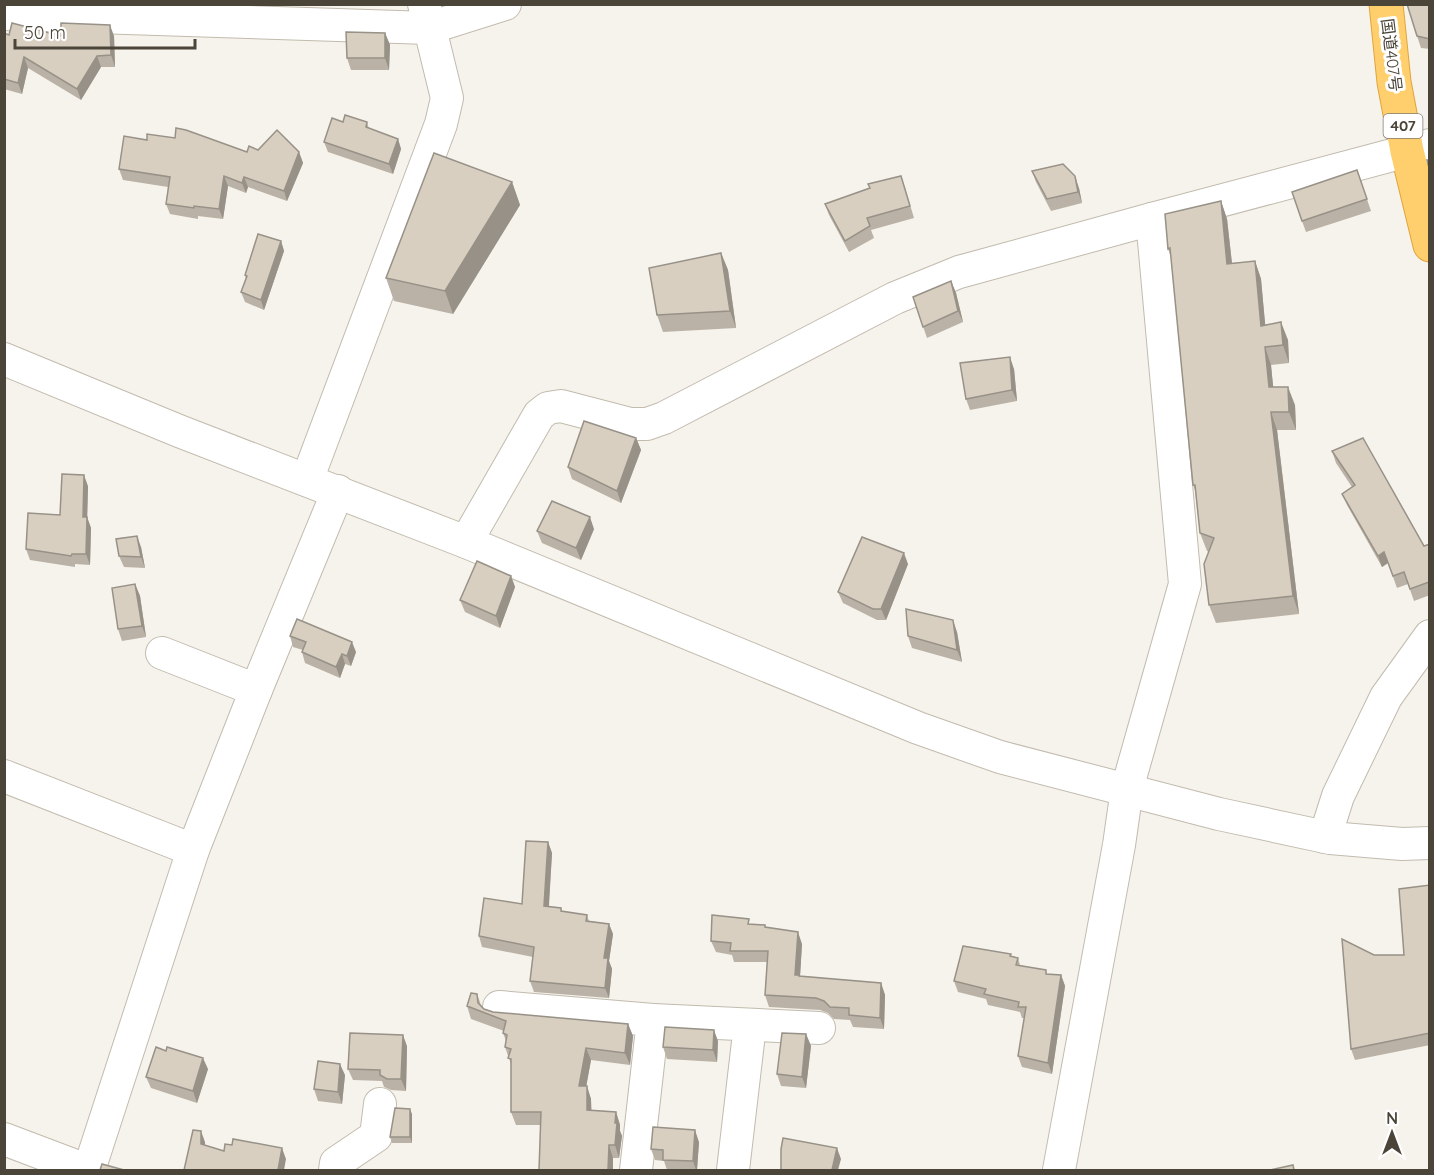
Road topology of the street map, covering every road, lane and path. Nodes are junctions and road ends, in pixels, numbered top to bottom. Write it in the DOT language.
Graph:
graph roads {
  1 [pos="505,4"];
  2 [pos="1386,4"];
  3 [pos="4,14"];
  4 [pos="427,16"];
  5 [pos="1418,148"];
  6 [pos="1152,219"];
  7 [pos="1430,245"];
  8 [pos="4,359"];
  9 [pos="307,480"];
  10 [pos="338,491"];
  11 [pos="466,542"];
  12 [pos="1430,636"];
  13 [pos="162,653"];
  14 [pos="256,690"];
  15 [pos="4,776"];
  16 [pos="1127,789"];
  17 [pos="1325,837"];
  18 [pos="1430,843"];
  19 [pos="193,850"];
  20 [pos="499,1007"];
  21 [pos="653,1020"];
  22 [pos="750,1024"];
  23 [pos="819,1028"];
  24 [pos="380,1104"];
  25 [pos="4,1139"];
  26 [pos="87,1170"];
  27 [pos="335,1170"];
  28 [pos="636,1170"];
  29 [pos="733,1170"];
  30 [pos="1059,1170"];
  1 -- 4 [label="street"];
  2 -- 5 [label="highway, 国道407号 / 407"];
  3 -- 4 [label="street"];
  4 -- 9 [label="street"];
  5 -- 6 [label="street"];
  5 -- 7 [label="highway, 国道407号 / 407"];
  6 -- 11 [label="street"];
  6 -- 16 [label="street"];
  8 -- 9 [label="street"];
  9 -- 10 [label="street"];
  10 -- 11 [label="street"];
  10 -- 14 [label="street"];
  11 -- 16 [label="street"];
  12 -- 17 [label="street"];
  13 -- 14 [label="street"];
  14 -- 19 [label="street"];
  15 -- 19 [label="street"];
  16 -- 17 [label="street"];
  16 -- 30 [label="street"];
  17 -- 18 [label="street"];
  19 -- 26 [label="street"];
  20 -- 21 [label="street"];
  21 -- 22 [label="street"];
  21 -- 28 [label="street"];
  22 -- 23 [label="street"];
  22 -- 29 [label="street"];
  24 -- 27 [label="street"];
  25 -- 26 [label="street"];
}
